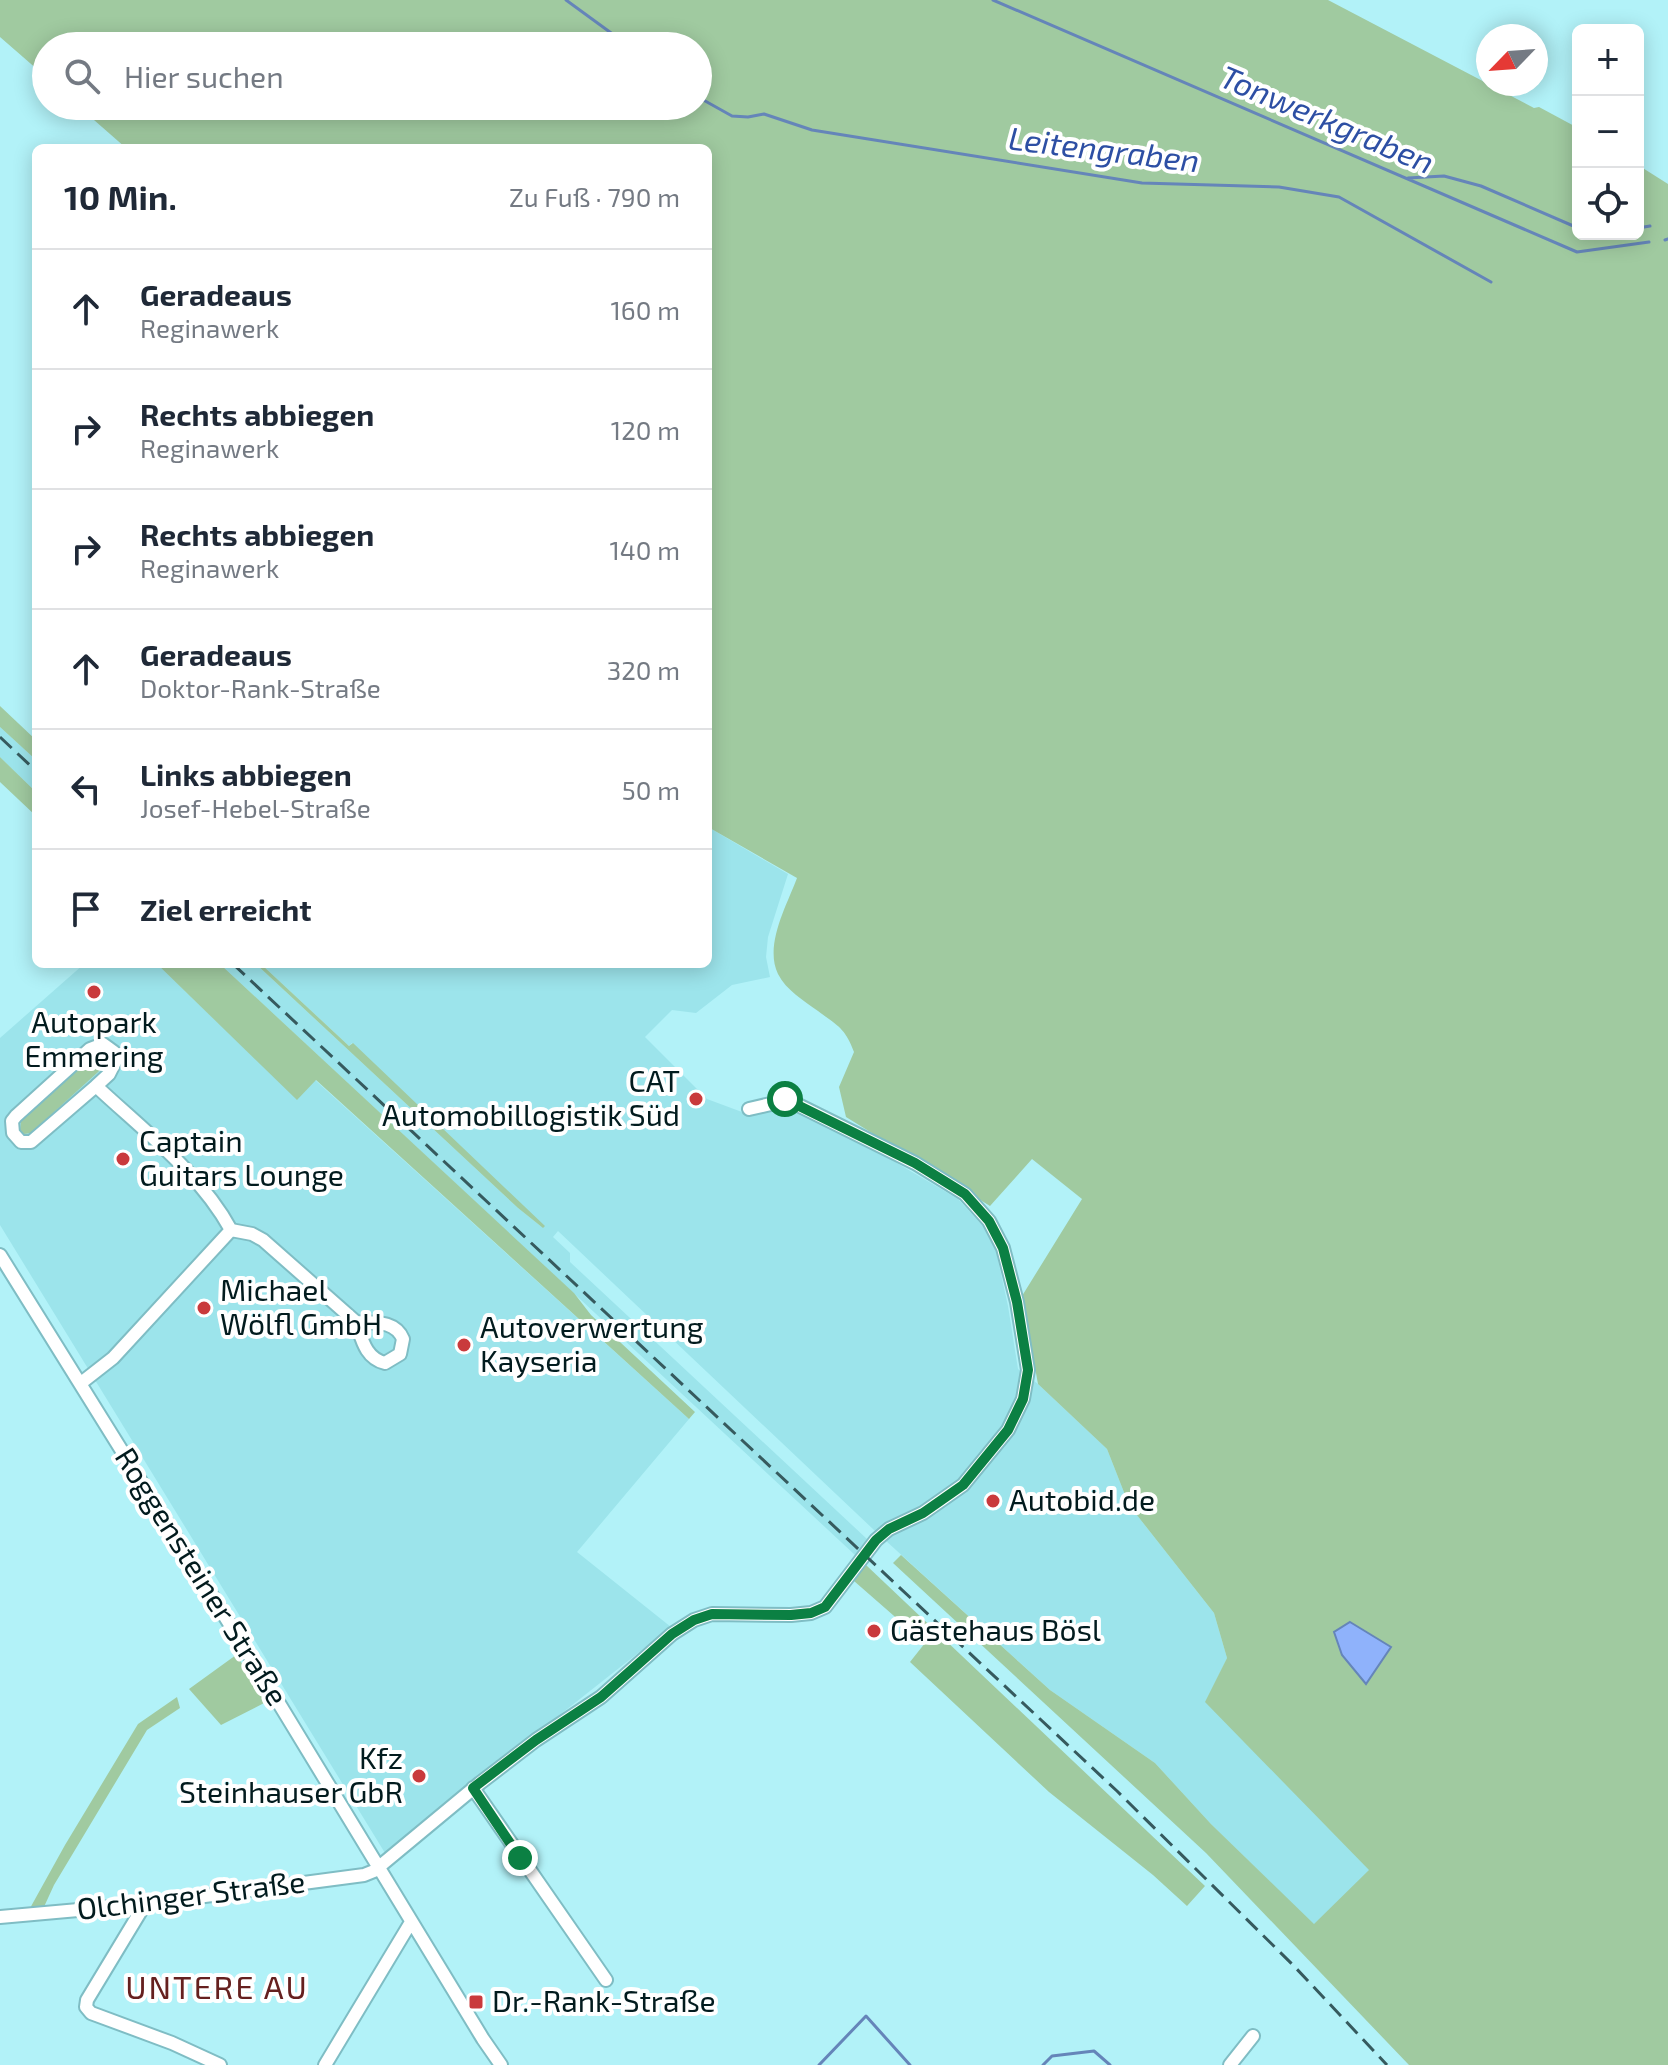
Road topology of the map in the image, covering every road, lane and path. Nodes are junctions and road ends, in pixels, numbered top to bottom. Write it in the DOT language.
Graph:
graph roads {
  1 [pos="96,1086"];
  2 [pos="749,1109"];
  3 [pos="231,1230"];
  4 [pos="0,1255"];
  5 [pos="356,1322"];
  6 [pos="81,1383"];
  7 [pos="473,1788"];
  8 [pos="379,1868"];
  9 [pos="145,1904"];
  10 [pos="0,1917"];
  11 [pos="411,1922"];
  12 [pos="606,1980"];
  13 [pos="1253,2036"];
  14 [pos="499,2064"];
  15 [pos="220,2065"];
  16 [pos="325,2065"];
  17 [pos="1230,2065"];
  1 -- 1 [label="street"];
  1 -- 3 [label="street"];
  2 -- 7 [label="street"];
  3 -- 5 [label="street"];
  3 -- 6 [label="street"];
  4 -- 6 [label="street, Roggensteiner Straße"];
  6 -- 8 [label="street, Roggensteiner Straße"];
  7 -- 8 [label="street"];
  7 -- 12 [label="street"];
  8 -- 9 [label="street, Olchinger Straße"];
  8 -- 11 [label="street, Roggensteiner Straße"];
  9 -- 10 [label="street, Olchinger Straße"];
  9 -- 15 [label="street"];
  11 -- 14 [label="street, Roggensteiner Straße"];
  11 -- 16 [label="street"];
  13 -- 17 [label="street"];
}
